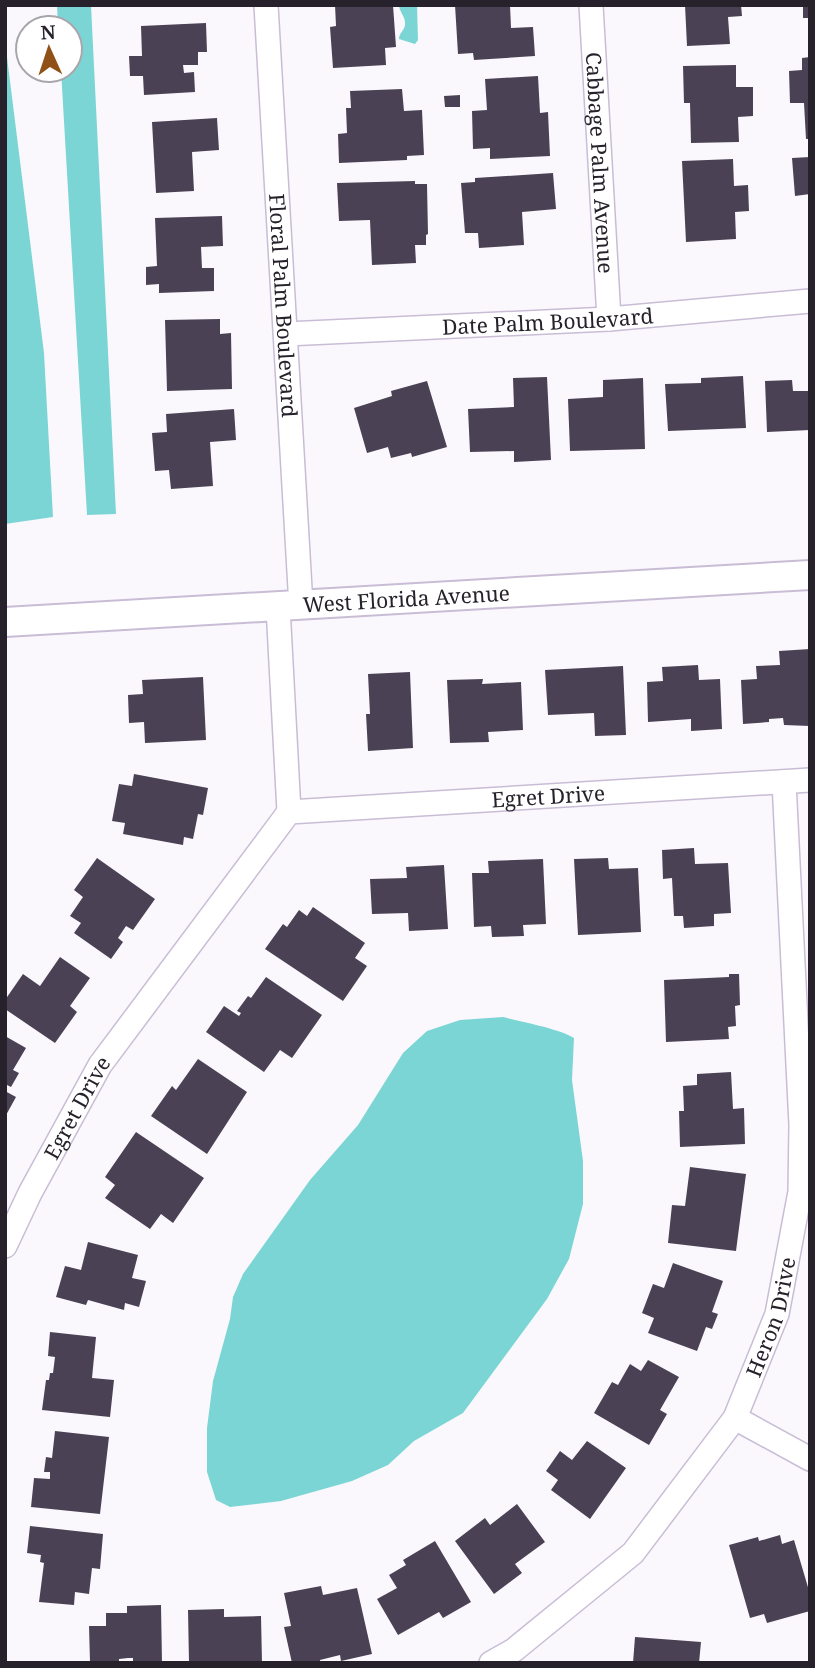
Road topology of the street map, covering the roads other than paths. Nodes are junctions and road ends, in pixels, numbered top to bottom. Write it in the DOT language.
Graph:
graph roads {
  1 [pos="266,5"];
  2 [pos="591,5"];
  3 [pos="810,300"];
  4 [pos="609,319"];
  5 [pos="286,334"];
  6 [pos="810,575"];
  7 [pos="290,606"];
  8 [pos="5,622"];
  9 [pos="810,780"];
  10 [pos="784,782"];
  11 [pos="289,812"];
  12 [pos="805,1124"];
  13 [pos="5,1246"];
  14 [pos="735,1418"];
  15 [pos="810,1459"];
  16 [pos="518,1656"];
  17 [pos="491,1663"];
  1 -- 5 [label="street, Floral Palm Boulevard"];
  2 -- 4 [label="street, Cabbage Palm Avenue"];
  3 -- 4 [label="street, Date Palm Boulevard"];
  4 -- 5 [label="street, Date Palm Boulevard"];
  5 -- 7 [label="street, Floral Palm Boulevard"];
  6 -- 7 [label="street, West Florida Avenue"];
  7 -- 8 [label="street, West Florida Avenue"];
  7 -- 11 [label="street"];
  9 -- 10 [label="street, Egret Drive"];
  10 -- 11 [label="street, Egret Drive"];
  10 -- 12 [label="street, Heron Drive"];
  11 -- 13 [label="street, Egret Drive"];
  12 -- 14 [label="street, Heron Drive"];
  14 -- 15 [label="street"];
  14 -- 16 [label="street, Heron Drive"];
  16 -- 17 [label="street, Heron Drive"];
}
